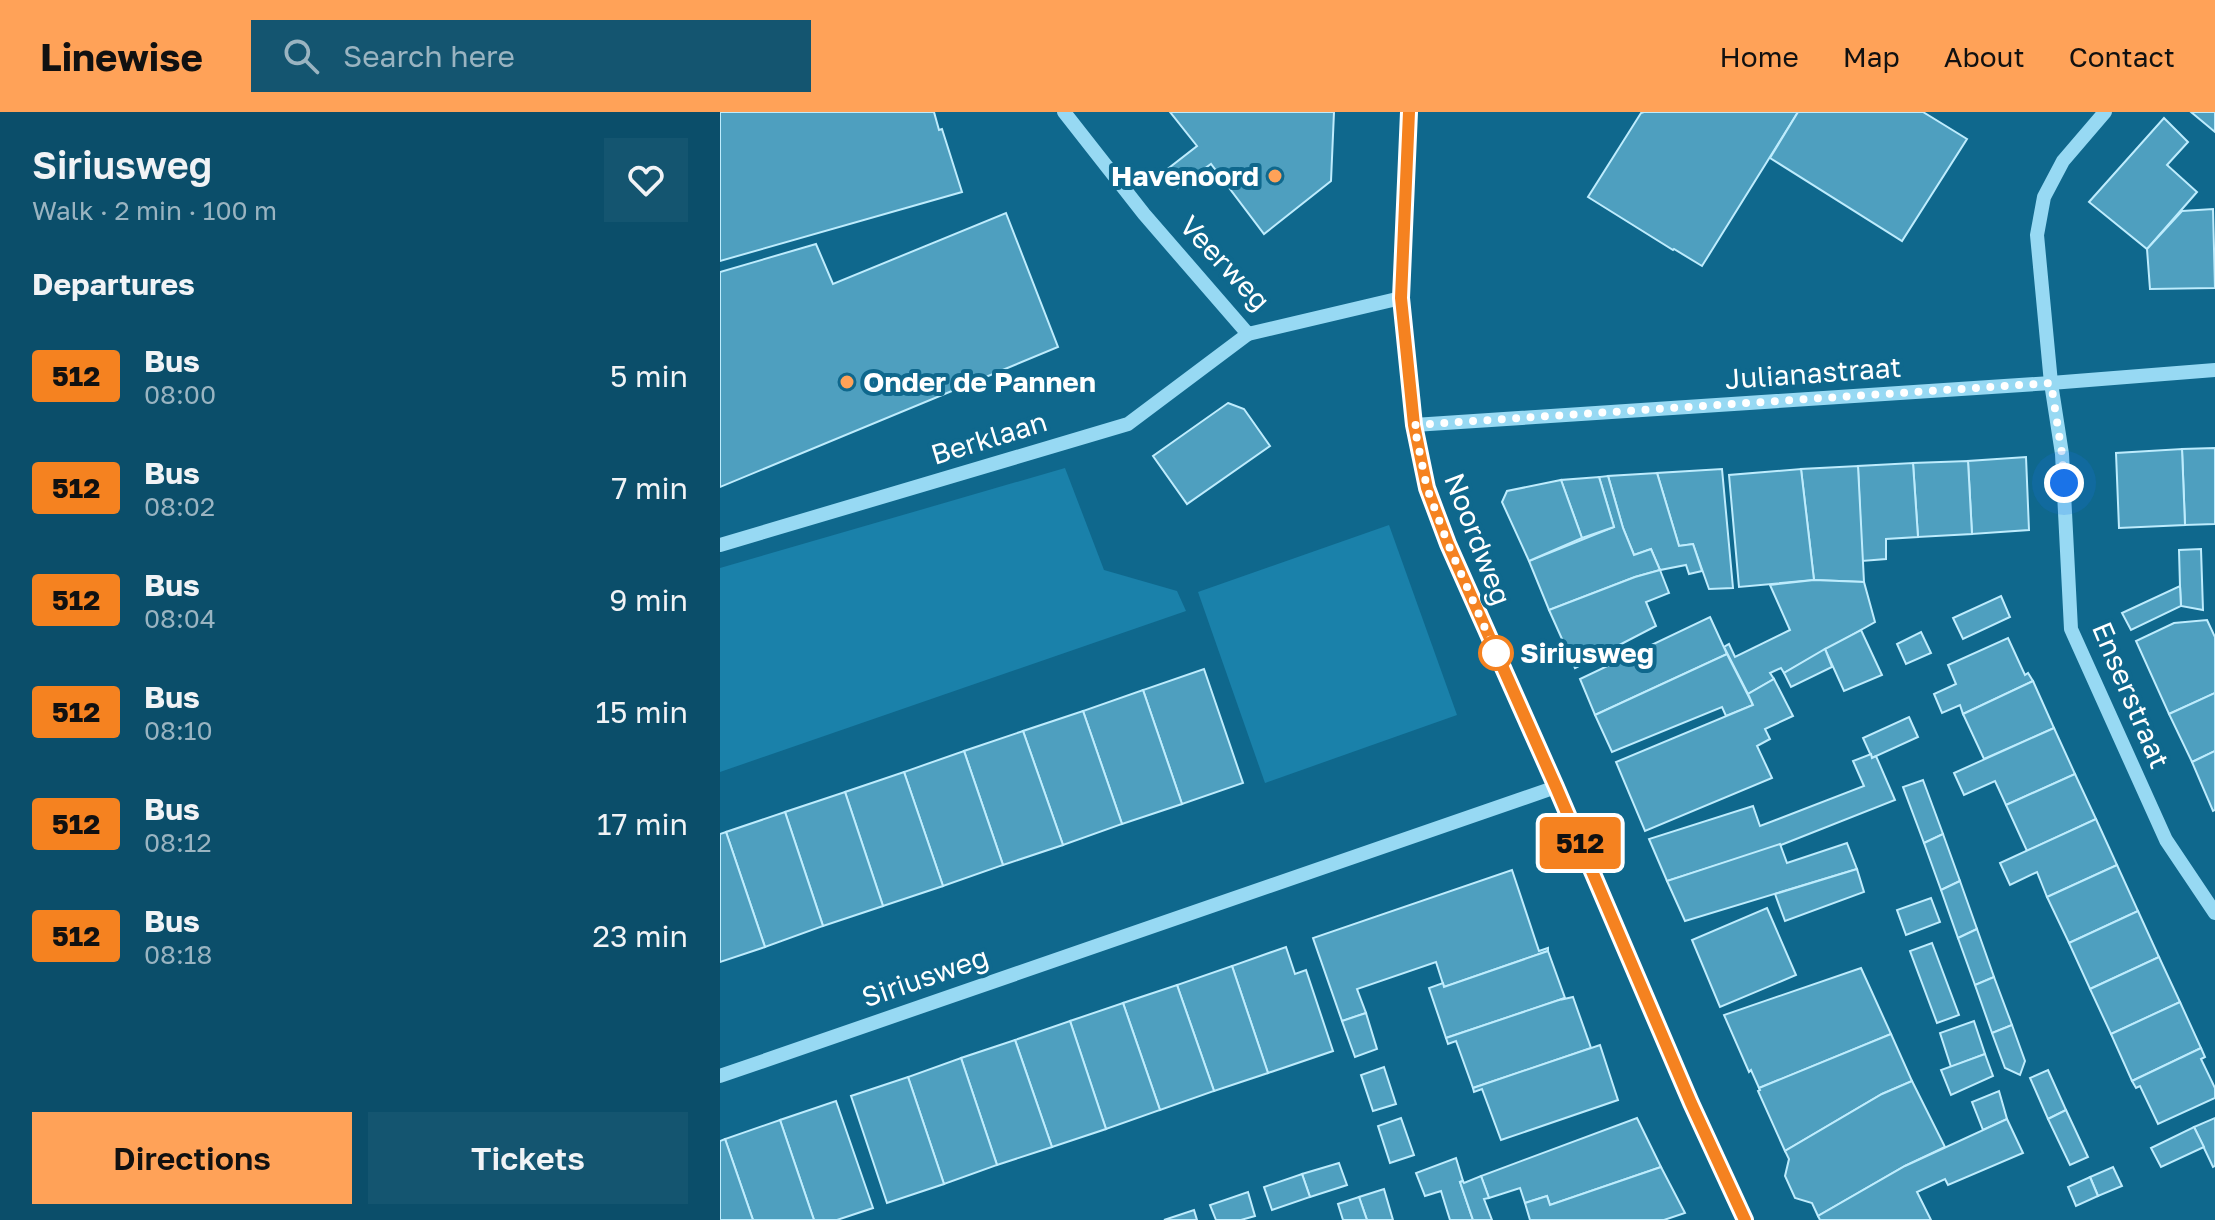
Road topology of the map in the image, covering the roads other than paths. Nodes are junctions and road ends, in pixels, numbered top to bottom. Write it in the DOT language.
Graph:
graph roads {
  1 [pos="1064,112"];
  2 [pos="1409,112"];
  3 [pos="2105,112"];
  4 [pos="1401,298"];
  5 [pos="1248,334"];
  6 [pos="2215,370"];
  7 [pos="2051,383"];
  8 [pos="1414,425"];
  9 [pos="720,545"];
  10 [pos="1556,787"];
  11 [pos="2215,913"];
  12 [pos="720,1076"];
  13 [pos="1745,1220"];
  1 -- 5 [label="street, Veerweg"];
  2 -- 4 [label="street, Noordweg"];
  3 -- 7 [label="street, Enserstraat"];
  4 -- 5 [label="street, Veerweg"];
  4 -- 8 [label="street, Noordweg"];
  5 -- 9 [label="street, Berklaan"];
  6 -- 7 [label="street, Julianastraat"];
  7 -- 8 [label="street, Julianastraat"];
  7 -- 11 [label="street, Enserstraat"];
  8 -- 10 [label="street, Noordweg"];
  10 -- 12 [label="street, Siriusweg"];
  10 -- 13 [label="street, Noordweg"];
}
